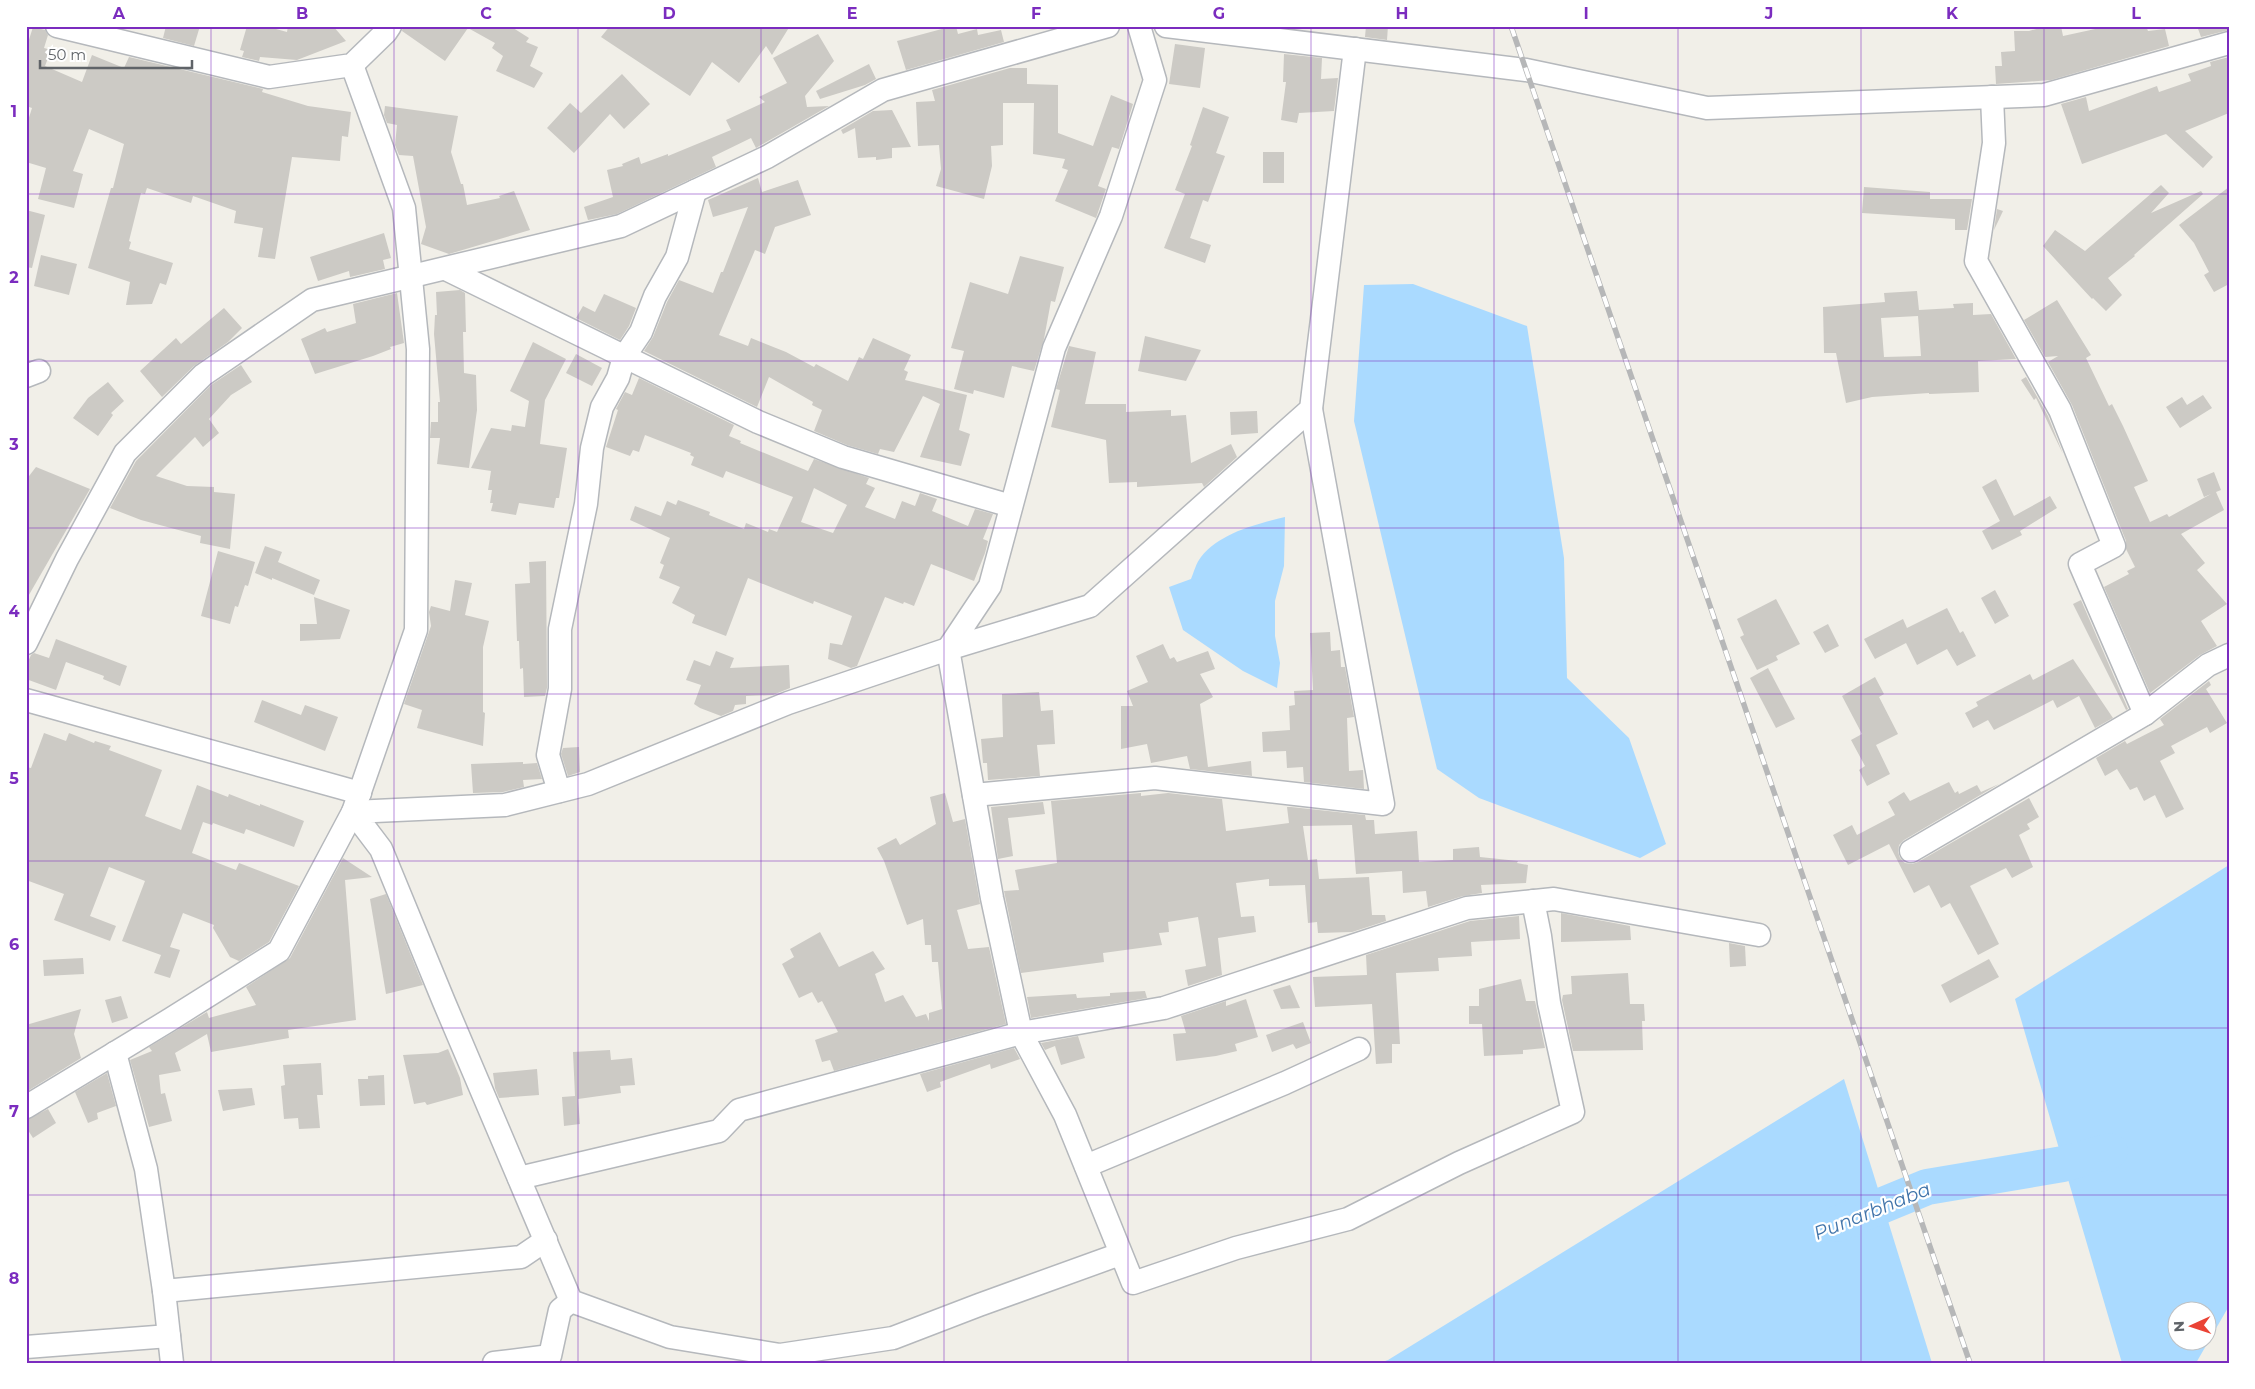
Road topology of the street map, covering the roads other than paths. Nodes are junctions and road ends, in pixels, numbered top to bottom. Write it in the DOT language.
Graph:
graph roads {
  1 [pos="57,26"];
  2 [pos="390,26"];
  3 [pos="1108,26"];
  4 [pos="1139,26"];
  5 [pos="1166,26"];
  6 [pos="2229,43"];
  7 [pos="1355,49"];
  8 [pos="352,65"];
  9 [pos="1992,97"];
  10 [pos="695,191"];
  11 [pos="446,269"];
  12 [pos="410,275"];
  13 [pos="624,356"];
  14 [pos="1311,410"];
  15 [pos="1012,506"];
  16 [pos="26,643"];
  17 [pos="948,649"];
  18 [pos="2229,655"];
  19 [pos="26,700"];
  20 [pos="2145,714"];
  21 [pos="559,791"];
  22 [pos="974,795"];
  23 [pos="357,802"];
  24 [pos="1911,851"];
  25 [pos="1533,901"];
  26 [pos="1759,935"];
  27 [pos="1022,1033"];
  28 [pos="1359,1048"];
  29 [pos="115,1053"];
  30 [pos="26,1106"];
  31 [pos="1086,1166"];
  32 [pos="519,1178"];
  33 [pos="546,1240"];
  34 [pos="1120,1254"];
  35 [pos="164,1291"];
  36 [pos="571,1301"];
  37 [pos="169,1336"];
  38 [pos="26,1348"];
  39 [pos="551,1359"];
  40 [pos="172,1363"];
  41 [pos="494,1363"];
  1 -- 8 [label="street"];
  2 -- 8 [label="street"];
  3 -- 10 [label="street"];
  4 -- 15 [label="street"];
  5 -- 7 [label="street"];
  6 -- 9 [label="street"];
  7 -- 9 [label="street"];
  7 -- 14 [label="street"];
  8 -- 12 [label="street"];
  9 -- 20 [label="street"];
  10 -- 11 [label="street"];
  10 -- 13 [label="street"];
  11 -- 12 [label="street"];
  11 -- 13 [label="street"];
  12 -- 16 [label="street"];
  12 -- 23 [label="street"];
  13 -- 15 [label="street"];
  13 -- 21 [label="street"];
  14 -- 17 [label="street"];
  14 -- 22 [label="street"];
  15 -- 17 [label="street"];
  17 -- 21 [label="street"];
  17 -- 22 [label="street"];
  18 -- 20 [label="street"];
  19 -- 23 [label="street"];
  20 -- 24 [label="street"];
  21 -- 23 [label="street"];
  22 -- 27 [label="street"];
  23 -- 29 [label="street"];
  23 -- 32 [label="street"];
  25 -- 26 [label="street"];
  25 -- 27 [label="street"];
  25 -- 34 [label="street"];
  27 -- 31 [label="street"];
  27 -- 32 [label="street"];
  28 -- 31 [label="street"];
  29 -- 30 [label="street"];
  29 -- 35 [label="street"];
  31 -- 34 [label="street"];
  32 -- 33 [label="street"];
  33 -- 35 [label="street"];
  33 -- 36 [label="street"];
  34 -- 36 [label="street"];
  35 -- 37 [label="street"];
  36 -- 39 [label="street"];
  37 -- 38 [label="street"];
  37 -- 40 [label="street"];
  39 -- 41 [label="street"];
}
